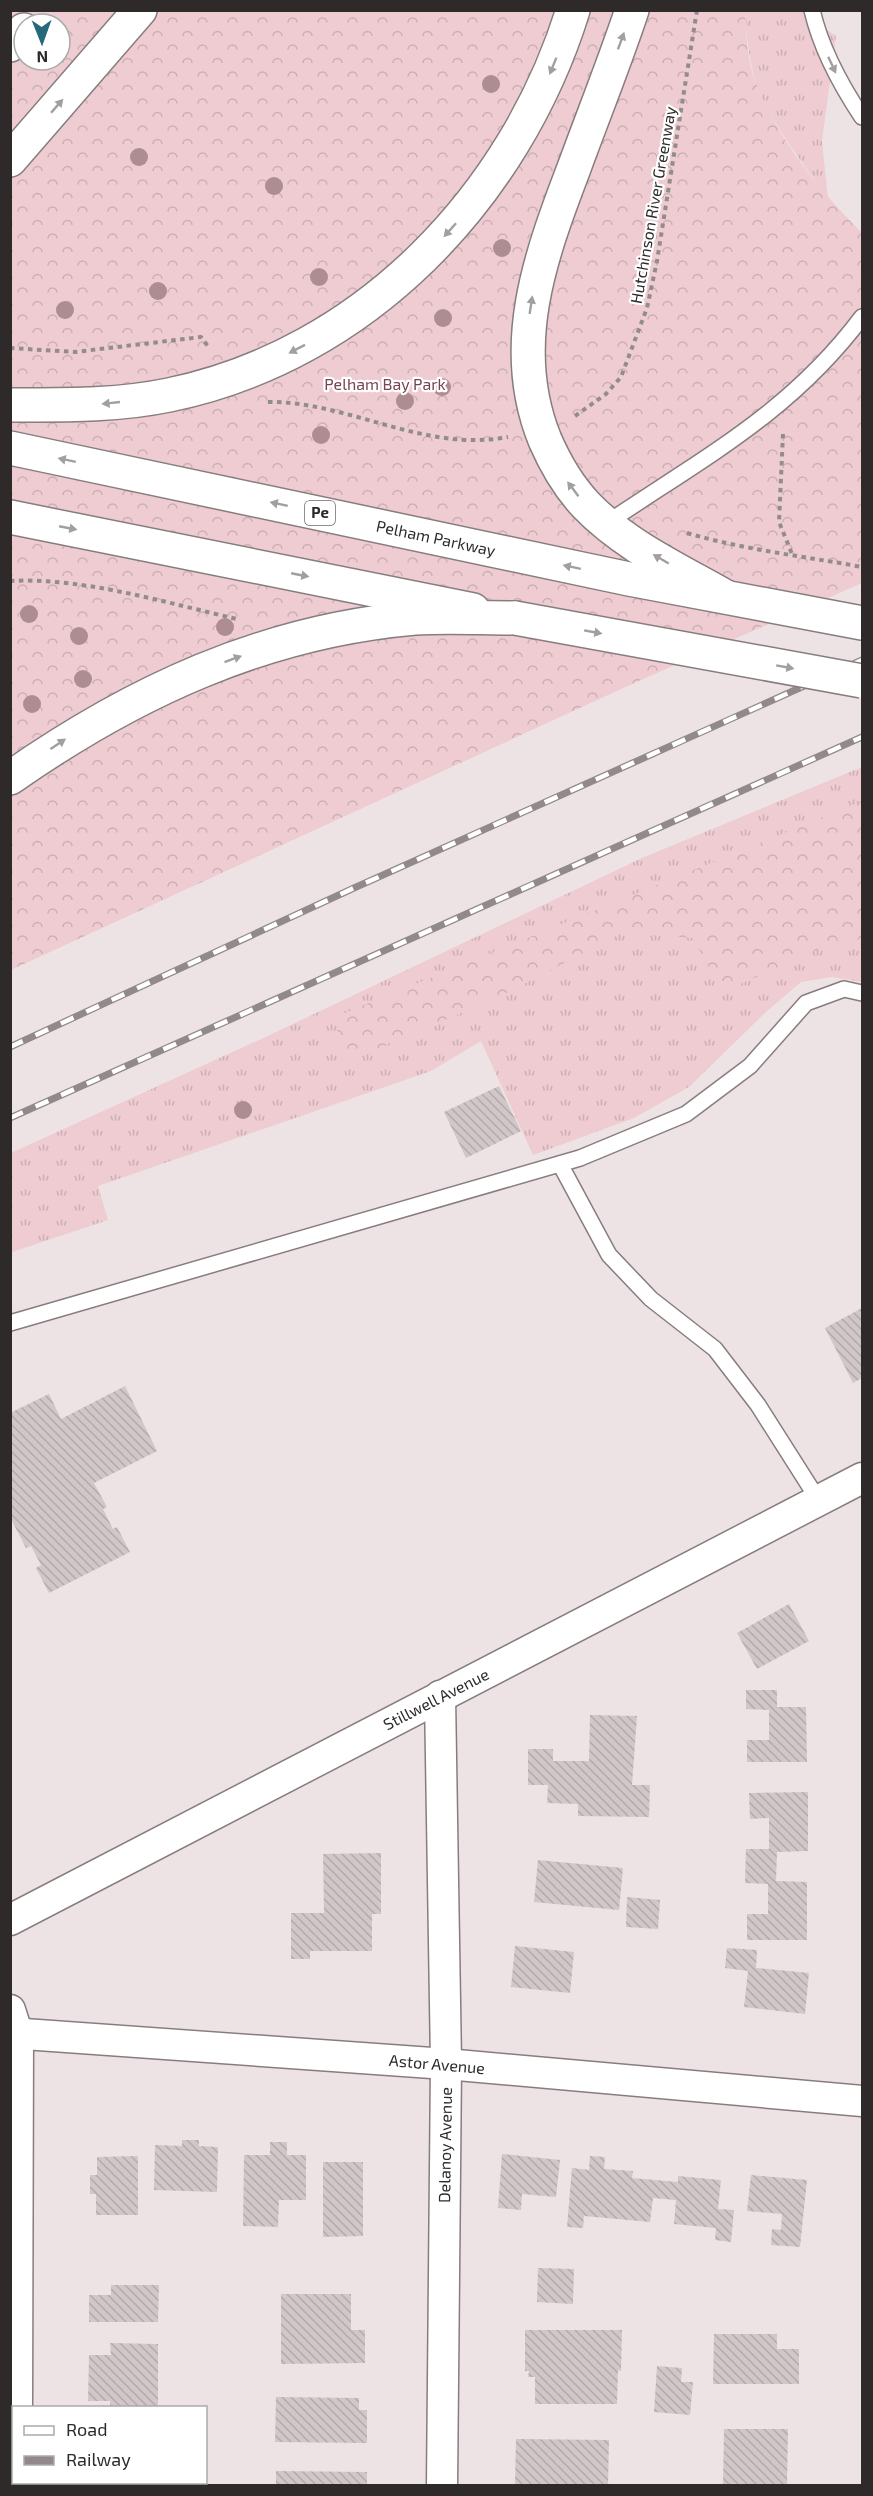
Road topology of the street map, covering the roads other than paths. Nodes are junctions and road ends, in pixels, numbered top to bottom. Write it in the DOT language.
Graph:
graph roads {
  1 [pos="140,10"];
  2 [pos="573,10"];
  3 [pos="632,10"];
  4 [pos="812,10"];
  5 [pos="862,117"];
  6 [pos="10,160"];
  7 [pos="862,317"];
  8 [pos="10,405"];
  9 [pos="10,448"];
  10 [pos="10,517"];
  11 [pos="619,532"];
  12 [pos="726,597"];
  13 [pos="515,618"];
  14 [pos="862,623"];
  15 [pos="862,681"];
  16 [pos="10,778"];
  17 [pos="862,993"];
  18 [pos="560,1164"];
  19 [pos="10,1323"];
  20 [pos="862,1478"];
  21 [pos="819,1502"];
  22 [pos="440,1696"];
  23 [pos="10,1920"];
  24 [pos="13,2026"];
  25 [pos="446,2064"];
  26 [pos="862,2101"];
  27 [pos="17,2406"];
  28 [pos="442,2486"];
  6 -- 1 [label="main road, one-way"];
  2 -- 8 [label="main road, one-way"];
  11 -- 3 [label="main road, one-way"];
  4 -- 5 [label="lane, one-way"];
  7 -- 11 [label="lane"];
  12 -- 9 [label="main road, Pelham Parkway / Pe, one-way"];
  10 -- 13 [label="main road, one-way"];
  12 -- 11 [label="main road, one-way"];
  12 -- 14 [label="main road, Pelham Parkway / Pe"];
  13 -- 15 [label="main road, one-way, bridge"];
  16 -- 13 [label="main road, one-way"];
  17 -- 18 [label="lane"];
  18 -- 19 [label="lane"];
  18 -- 21 [label="lane"];
  20 -- 21 [label="street, Stillwell Avenue"];
  21 -- 22 [label="street, Stillwell Avenue"];
  22 -- 23 [label="street, Stillwell Avenue"];
  22 -- 25 [label="street, Delanoy Avenue"];
  24 -- 25 [label="street, Astor Avenue"];
  24 -- 27 [label="street"];
  25 -- 26 [label="street, Astor Avenue"];
  25 -- 28 [label="street, Delanoy Avenue"];
}
